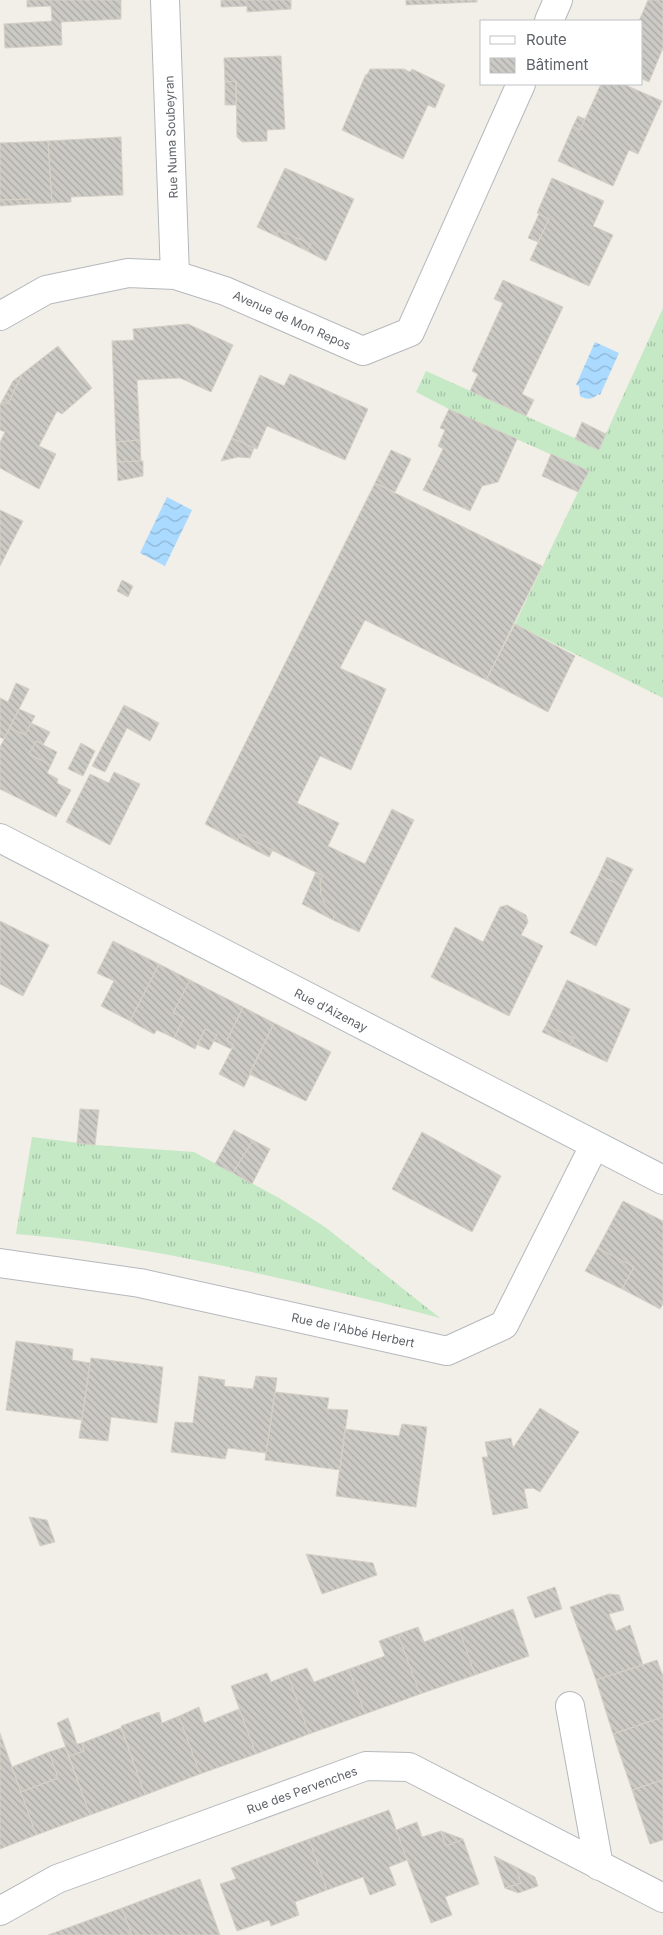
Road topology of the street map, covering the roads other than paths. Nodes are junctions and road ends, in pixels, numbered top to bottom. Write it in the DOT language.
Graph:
graph roads {
  1 [pos="165,0"];
  2 [pos="558,0"];
  3 [pos="549,20"];
  4 [pos="521,85"];
  5 [pos="175,275"];
  6 [pos="0,316"];
  7 [pos="0,838"];
  8 [pos="594,1146"];
  9 [pos="663,1180"];
  10 [pos="0,1263"];
  11 [pos="570,1706"];
  12 [pos="600,1866"];
  13 [pos="663,1898"];
  14 [pos="0,1911"];
  1 -- 5 [label="street, Rue Numa Soubeyran"];
  2 -- 3 [label="street"];
  4 -- 5 [label="street, Avenue de Mon Repos"];
  5 -- 6 [label="street, Avenue de Mon Repos"];
  7 -- 8 [label="street, Rue d'Aizenay"];
  8 -- 9 [label="street, Rue d'Aizenay"];
  8 -- 10 [label="street, Rue de l'Abbé Herbert"];
  11 -- 12 [label="street"];
  12 -- 13 [label="street, Rue des Pervenches"];
  12 -- 14 [label="street, Rue des Pervenches"];
}
